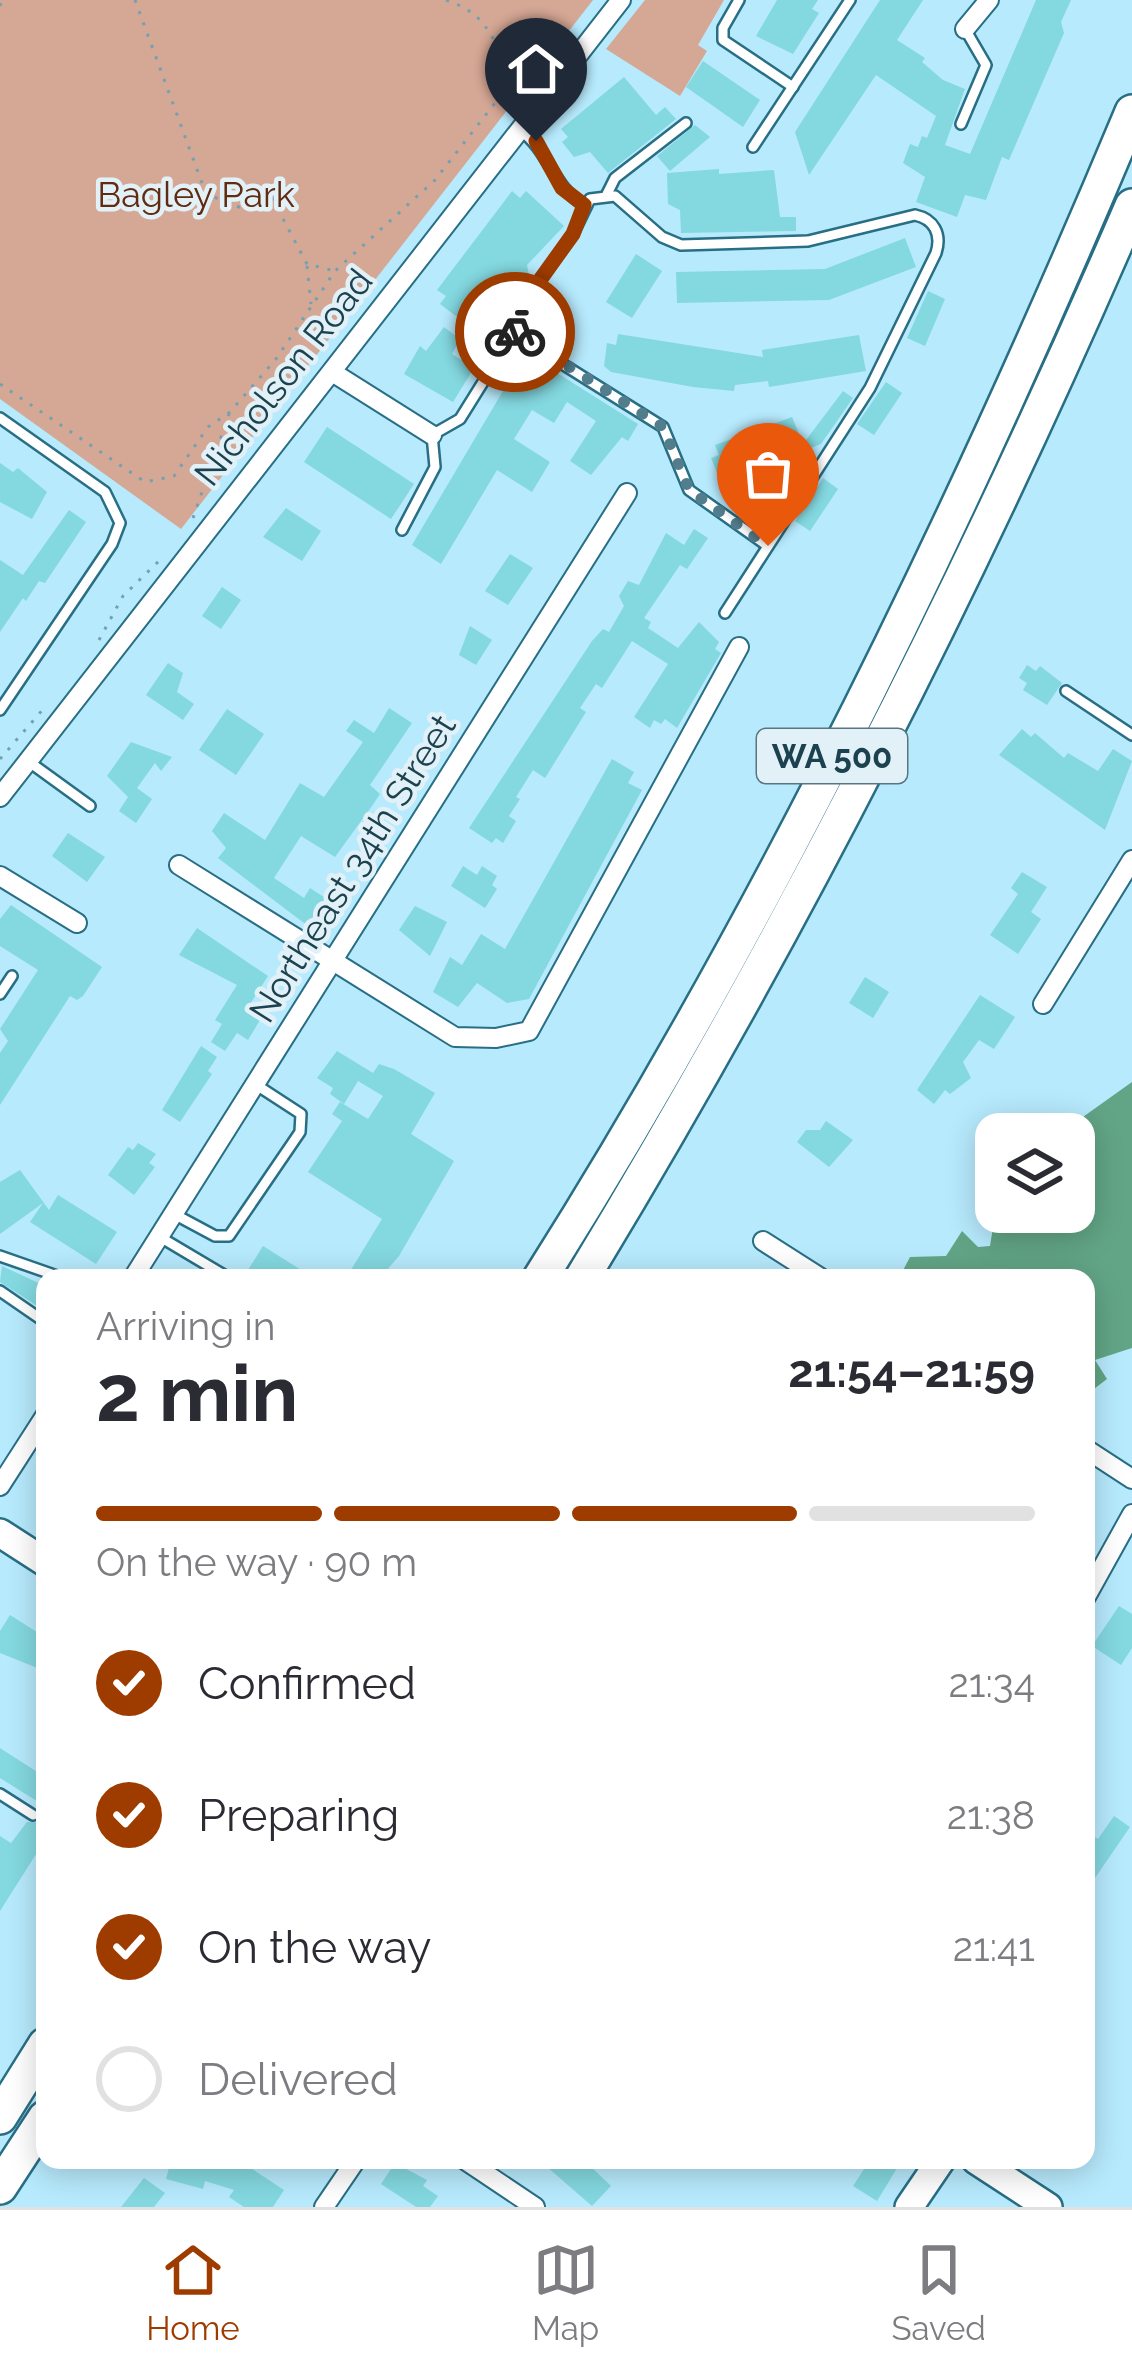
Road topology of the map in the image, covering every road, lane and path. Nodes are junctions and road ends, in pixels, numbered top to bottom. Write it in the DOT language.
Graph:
graph roads {
  1 [pos="135,0"];
  2 [pos="446,0"];
  3 [pos="621,0"];
  4 [pos="739,0"];
  5 [pos="850,0"];
  6 [pos="988,0"];
  7 [pos="964,29"];
  8 [pos="499,50"];
  9 [pos="578,56"];
  10 [pos="530,58"];
  11 [pos="794,87"];
  12 [pos="502,88"];
  13 [pos="1132,112"];
  14 [pos="686,123"];
  15 [pos="961,124"];
  16 [pos="520,130"];
  17 [pos="753,148"];
  18 [pos="607,194"];
  19 [pos="584,205"];
  20 [pos="1132,206"];
  21 [pos="307,264"];
  22 [pos="335,271"];
  23 [pos="310,304"];
  24 [pos="493,367"];
  25 [pos="332,372"];
  26 [pos="0,384"];
  27 [pos="230,412"];
  28 [pos="0,418"];
  29 [pos="432,435"];
  30 [pos="627,493"];
  31 [pos="190,526"];
  32 [pos="402,530"];
  33 [pos="768,546"];
  34 [pos="174,548"];
  35 [pos="724,613"];
  36 [pos="739,646"];
  37 [pos="93,654"];
  38 [pos="1066,691"];
  39 [pos="49,704"];
  40 [pos="0,710"];
  41 [pos="1132,735"];
  42 [pos="0,759"];
  43 [pos="28,761"];
  44 [pos="0,797"];
  45 [pos="90,806"];
  46 [pos="1131,864"];
  47 [pos="179,865"];
  48 [pos="0,876"];
  49 [pos="77,923"];
  50 [pos="331,964"];
  51 [pos="12,976"];
  52 [pos="0,994"];
  53 [pos="1043,1004"];
  54 [pos="255,1084"];
  55 [pos="174,1214"];
  56 [pos="160,1237"];
  57 [pos="763,1241"];
  58 [pos="0,1256"];
  59 [pos="42,1269"];
  60 [pos="140,1269"];
  61 [pos="214,1269"];
  62 [pos="545,1269"];
  63 [pos="588,1269"];
  64 [pos="806,1269"];
  65 [pos="0,1291"];
  66 [pos="36,1316"];
  67 [pos="36,1430"];
  68 [pos="1095,1455"];
  69 [pos="1132,1479"];
  70 [pos="0,1486"];
  71 [pos="1132,1514"];
  72 [pos="0,1533"];
  73 [pos="36,1556"];
  74 [pos="1095,1581"];
  75 [pos="0,1793"];
  76 [pos="33,1815"];
  77 [pos="36,2059"];
  78 [pos="0,2117"];
  79 [pos="36,2132"];
  80 [pos="350,2169"];
  81 [pos="478,2169"];
  82 [pos="935,2169"];
  83 [pos="990,2169"];
  84 [pos="0,2187"];
  85 [pos="324,2207"];
  86 [pos="535,2207"];
  87 [pos="909,2207"];
  88 [pos="1048,2207"];
  1 -- 21 [label="path"];
  2 -- 8 [label="path"];
  3 -- 9 [label="street, Nicholson Road"];
  4 -- 11 [label="lane"];
  5 -- 11 [label="lane"];
  6 -- 7 [label="street"];
  7 -- 15 [label="lane"];
  8 -- 10 [label="path"];
  8 -- 12 [label="path"];
  9 -- 10 [label="path"];
  9 -- 16 [label="street, Nicholson Road"];
  10 -- 12 [label="path"];
  11 -- 17 [label="lane"];
  12 -- 22 [label="path"];
  13 -- 62 [label="highway, WA 500"];
  14 -- 18 [label="lane"];
  16 -- 19 [label="lane"];
  16 -- 25 [label="street, Nicholson Road"];
  18 -- 19 [label="lane"];
  18 -- 33 [label="lane"];
  19 -- 33 [label="lane"];
  20 -- 63 [label="highway, WA 500"];
  21 -- 22 [label="path"];
  21 -- 23 [label="path"];
  22 -- 23 [label="path"];
  23 -- 27 [label="path"];
  24 -- 29 [label="lane"];
  25 -- 29 [label="street"];
  25 -- 43 [label="street, Nicholson Road"];
  26 -- 27 [label="path"];
  27 -- 31 [label="path"];
  28 -- 40 [label="lane"];
  29 -- 32 [label="lane"];
  30 -- 50 [label="street, Northeast 34th Street"];
  33 -- 35 [label="lane"];
  34 -- 37 [label="path"];
  36 -- 50 [label="street"];
  38 -- 41 [label="lane"];
  39 -- 42 [label="path"];
  43 -- 44 [label="street, Nicholson Road"];
  43 -- 45 [label="lane"];
  46 -- 53 [label="street"];
  47 -- 50 [label="street"];
  48 -- 49 [label="street"];
  50 -- 54 [label="street, Northeast 34th Street"];
  51 -- 52 [label="lane"];
  54 -- 55 [label="street, Northeast 34th Street"];
  54 -- 55 [label="lane"];
  55 -- 56 [label="street, Northeast 34th Street"];
  56 -- 60 [label="street, Northeast 34th Street"];
  56 -- 61 [label="lane"];
  57 -- 64 [label="street"];
  58 -- 59 [label="lane"];
  65 -- 66 [label="lane"];
  67 -- 70 [label="street"];
  68 -- 69 [label="street"];
  71 -- 74 [label="street"];
  72 -- 73 [label="street"];
  75 -- 76 [label="lane"];
  77 -- 78 [label="highway"];
  79 -- 84 [label="highway"];
  80 -- 85 [label="street"];
  81 -- 86 [label="street"];
  82 -- 87 [label="street"];
  83 -- 88 [label="street"];
}
